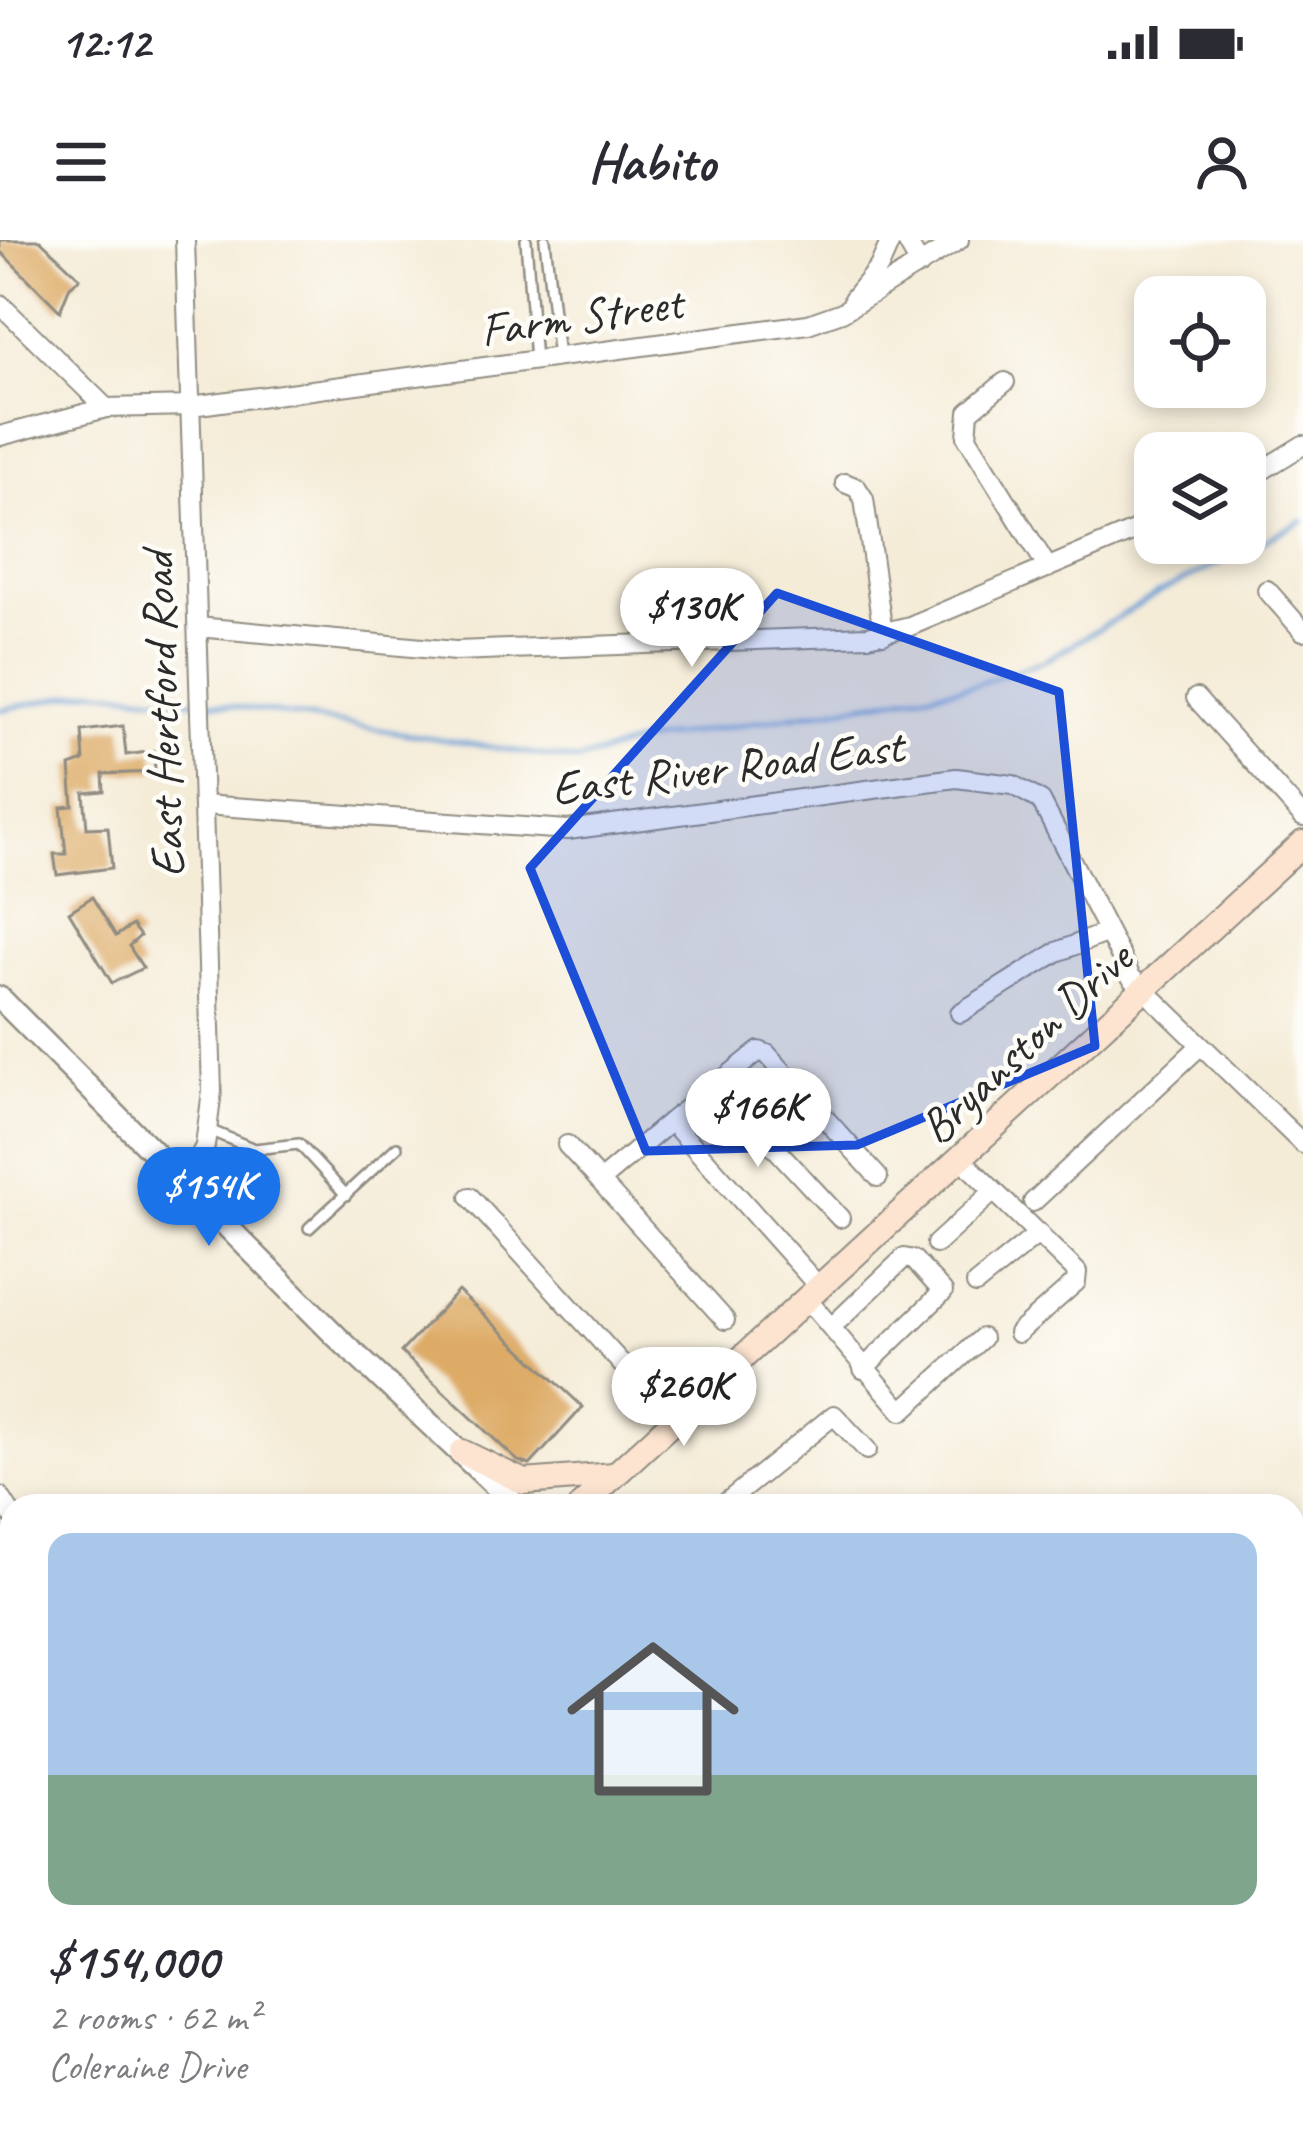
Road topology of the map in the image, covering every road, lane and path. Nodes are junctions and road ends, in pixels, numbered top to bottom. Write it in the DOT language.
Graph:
graph roads {
  1 [pos="185,240"];
  2 [pos="526,240"];
  3 [pos="544,240"];
  4 [pos="891,240"];
  5 [pos="906,240"];
  6 [pos="958,240"];
  7 [pos="920,265"];
  8 [pos="0,304"];
  9 [pos="842,312"];
  10 [pos="558,358"];
  11 [pos="536,361"];
  12 [pos="1005,382"];
  13 [pos="191,406"];
  14 [pos="106,408"];
  15 [pos="0,436"];
  16 [pos="1303,446"];
  17 [pos="1266,468"];
  18 [pos="845,483"];
  19 [pos="1134,531"];
  20 [pos="1048,568"];
  21 [pos="1267,590"];
  22 [pos="198,627"];
  23 [pos="1303,631"];
  24 [pos="883,634"];
  25 [pos="1196,698"];
  26 [pos="203,805"];
  27 [pos="1303,817"];
  28 [pos="1303,843"];
  29 [pos="1108,932"];
  30 [pos="1142,990"];
  31 [pos="0,998"];
  32 [pos="960,1013"];
  33 [pos="1201,1045"];
  34 [pos="716,1084"];
  35 [pos="671,1120"];
  36 [pos="209,1130"];
  37 [pos="1303,1144"];
  38 [pos="566,1145"];
  39 [pos="398,1147"];
  40 [pos="961,1159"];
  41 [pos="878,1177"];
  42 [pos="600,1181"];
  43 [pos="186,1183"];
  44 [pos="994,1191"];
  45 [pos="346,1195"];
  46 [pos="470,1197"];
  47 [pos="1033,1202"];
  48 [pos="840,1218"];
  49 [pos="309,1228"];
  50 [pos="1039,1233"];
  51 [pos="936,1244"];
  52 [pos="976,1284"];
  53 [pos="812,1293"];
  54 [pos="725,1320"];
  55 [pos="838,1320"];
  56 [pos="1018,1333"];
  57 [pos="982,1339"];
  58 [pos="749,1350"];
  59 [pos="863,1369"];
  60 [pos="672,1419"];
  61 [pos="867,1450"];
  62 [pos="462,1452"];
  63 [pos="615,1475"];
  64 [pos="505,1494"];
  65 [pos="594,1494"];
  66 [pos="609,1494"];
  67 [pos="735,1494"];
  1 -- 13 [label="street, East Hertford Road"];
  2 -- 11 [label="lane"];
  3 -- 10 [label="lane"];
  4 -- 9 [label="street"];
  5 -- 7 [label="street"];
  6 -- 7 [label="street, Farm Street"];
  7 -- 9 [label="street, Farm Street"];
  8 -- 14 [label="street"];
  9 -- 10 [label="street, Farm Street"];
  10 -- 11 [label="street, Farm Street"];
  11 -- 13 [label="street, Farm Street"];
  12 -- 20 [label="street"];
  13 -- 14 [label="street, Farm Street"];
  13 -- 22 [label="street, East Hertford Road"];
  14 -- 15 [label="street, Farm Street"];
  16 -- 17 [label="street"];
  18 -- 24 [label="street"];
  19 -- 20 [label="street"];
  20 -- 24 [label="street"];
  21 -- 23 [label="street"];
  22 -- 24 [label="street"];
  22 -- 26 [label="street, East Hertford Road"];
  25 -- 27 [label="street"];
  26 -- 29 [label="street, East River Road East"];
  26 -- 36 [label="street, East Hertford Road"];
  28 -- 30 [label="main road, Bryanston Drive"];
  29 -- 30 [label="street, East River Road East"];
  29 -- 32 [label="street"];
  30 -- 33 [label="street, East River Road East"];
  30 -- 40 [label="main road, Bryanston Drive"];
  31 -- 43 [label="street"];
  33 -- 37 [label="street, East River Road East"];
  33 -- 47 [label="street"];
  34 -- 35 [label="street"];
  34 -- 41 [label="street"];
  34 -- 48 [label="street"];
  35 -- 42 [label="street"];
  35 -- 53 [label="street"];
  36 -- 43 [label="street, East Hertford Road"];
  36 -- 45 [label="lane"];
  38 -- 42 [label="street"];
  39 -- 45 [label="lane"];
  40 -- 44 [label="street"];
  40 -- 53 [label="main road, Bryanston Drive"];
  42 -- 54 [label="street"];
  43 -- 62 [label="street"];
  44 -- 50 [label="street"];
  44 -- 51 [label="street"];
  45 -- 49 [label="lane"];
  46 -- 60 [label="street"];
  50 -- 52 [label="street"];
  50 -- 56 [label="street"];
  53 -- 58 [label="main road, Bryanston Drive"];
  53 -- 59 [label="street"];
  55 -- 59 [label="street"];
  57 -- 59 [label="street"];
  58 -- 60 [label="main road, Bryanston Drive"];
  58 -- 66 [label="main road, Bryanston Drive"];
  60 -- 63 [label="main road, Bryanston Drive"];
  61 -- 67 [label="street"];
  62 -- 63 [label="main road"];
  62 -- 64 [label="street"];
  63 -- 65 [label="main road, Bryanston Drive"];
}
